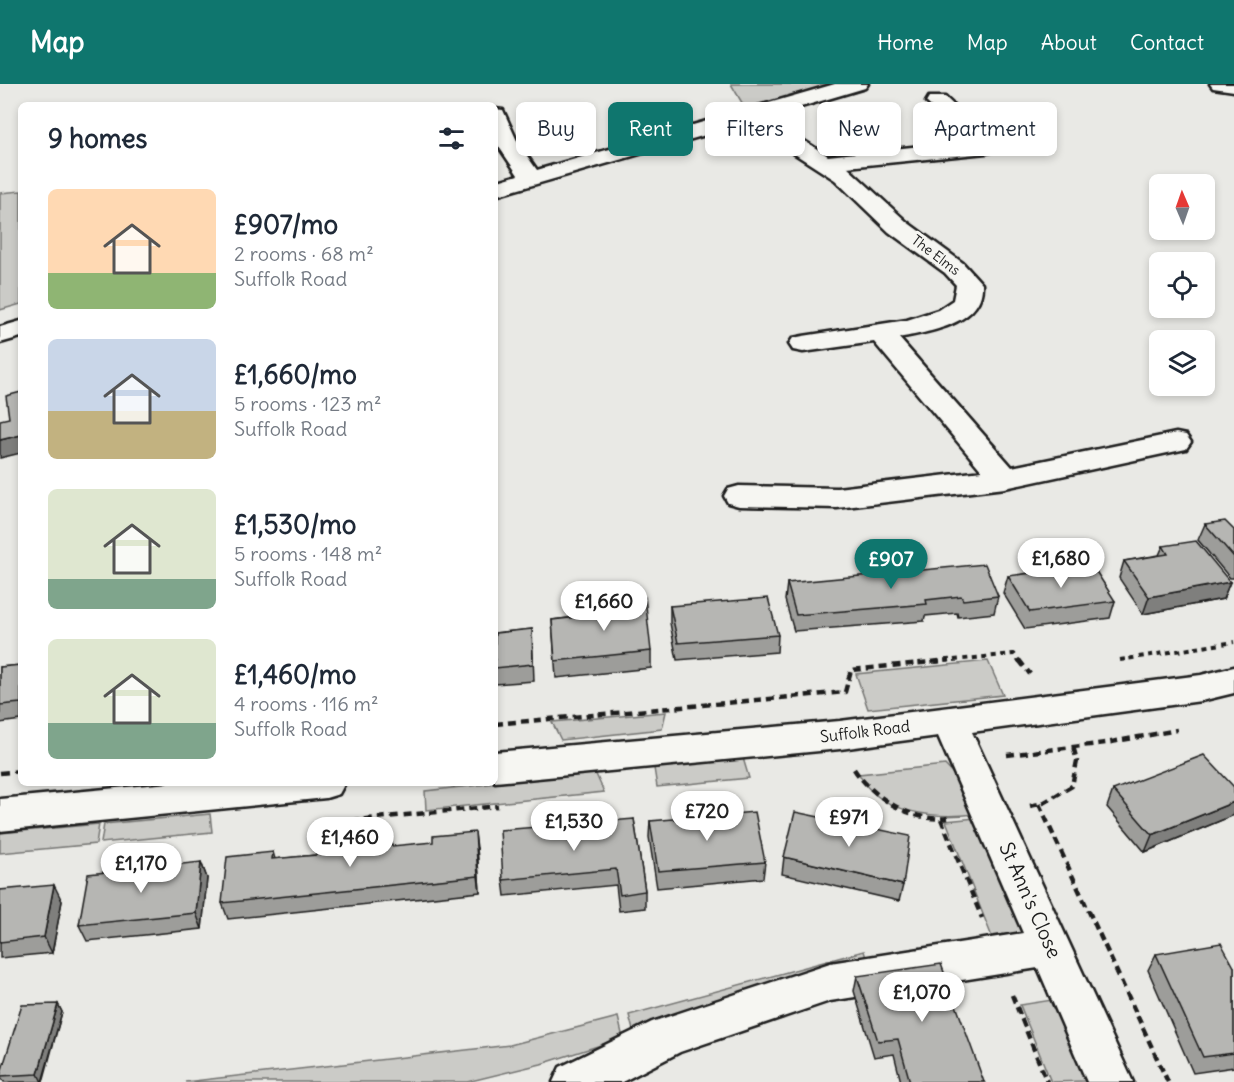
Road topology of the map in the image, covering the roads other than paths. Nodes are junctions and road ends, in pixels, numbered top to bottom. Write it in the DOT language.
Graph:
graph roads {
  1 [pos="858,84"];
  2 [pos="1220,84"];
  3 [pos="1234,85"];
  4 [pos="795,102"];
  5 [pos="498,120"];
  6 [pos="705,128"];
  7 [pos="805,151"];
  8 [pos="913,154"];
  9 [pos="824,163"];
  10 [pos="531,178"];
  11 [pos="498,188"];
  12 [pos="18,330"];
  13 [pos="880,332"];
  14 [pos="0,335"];
  15 [pos="803,344"];
  16 [pos="1176,442"];
  17 [pos="1005,478"];
  18 [pos="739,496"];
  19 [pos="1234,680"];
  20 [pos="950,720"];
  21 [pos="498,767"];
  22 [pos="294,786"];
  23 [pos="0,814"];
  24 [pos="1052,947"];
  25 [pos="576,1082"];
  26 [pos="1110,1082"];
  1 -- 4 [label="street"];
  2 -- 3 [label="street"];
  5 -- 10 [label="street"];
  6 -- 10 [label="street"];
  7 -- 9 [label="street, The Elms"];
  8 -- 9 [label="street"];
  9 -- 13 [label="street, The Elms"];
  10 -- 11 [label="street"];
  12 -- 14 [label="street"];
  13 -- 15 [label="street, The Elms"];
  13 -- 17 [label="street"];
  16 -- 17 [label="street"];
  17 -- 18 [label="street"];
  19 -- 20 [label="street, Suffolk Road"];
  20 -- 21 [label="street, Suffolk Road"];
  20 -- 24 [label="street, St Ann's Close"];
  22 -- 23 [label="street"];
  24 -- 25 [label="street"];
  24 -- 26 [label="street, St Ann's Close"];
}
